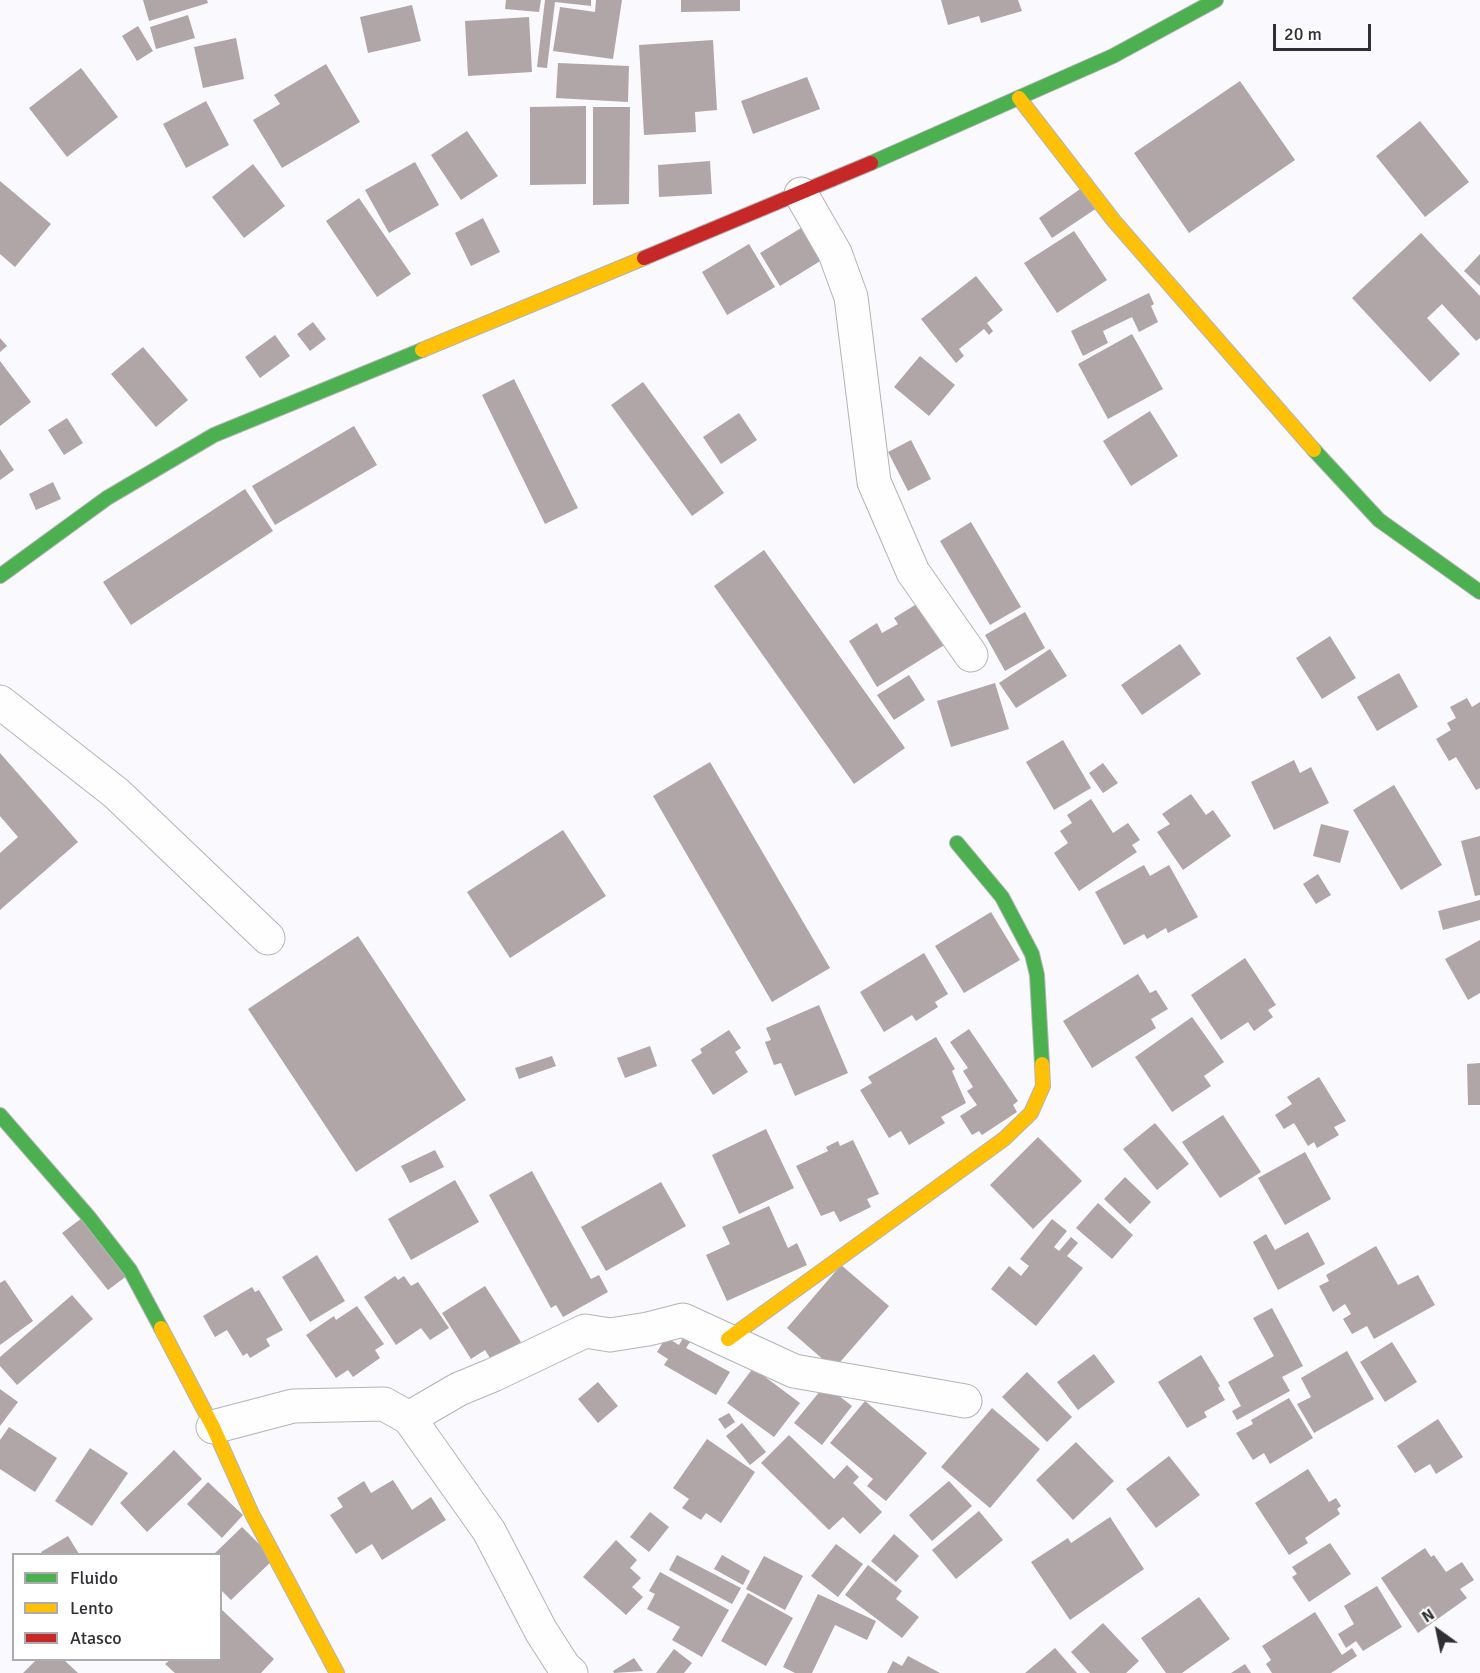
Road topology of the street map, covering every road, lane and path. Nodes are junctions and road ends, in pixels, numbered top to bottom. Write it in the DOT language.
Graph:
graph roads {
  1 [pos="1216,0"];
  2 [pos="1019,98"];
  3 [pos="801,194"];
  4 [pos="0,576"];
  5 [pos="1480,592"];
  6 [pos="971,655"];
  7 [pos="0,702"];
  8 [pos="957,843"];
  9 [pos="268,938"];
  10 [pos="0,1115"];
  11 [pos="728,1339"];
  12 [pos="965,1401"];
  13 [pos="409,1418"];
  14 [pos="213,1427"];
  15 [pos="337,1673"];
  16 [pos="571,1673"];
  1 -- 2 [label="street"];
  2 -- 3 [label="street"];
  2 -- 5 [label="street"];
  3 -- 4 [label="street"];
  3 -- 6 [label="street"];
  7 -- 9 [label="street"];
  8 -- 11 [label="street"];
  10 -- 14 [label="street"];
  11 -- 12 [label="street"];
  11 -- 13 [label="street"];
  13 -- 14 [label="street"];
  13 -- 16 [label="street"];
  14 -- 15 [label="street"];
}
